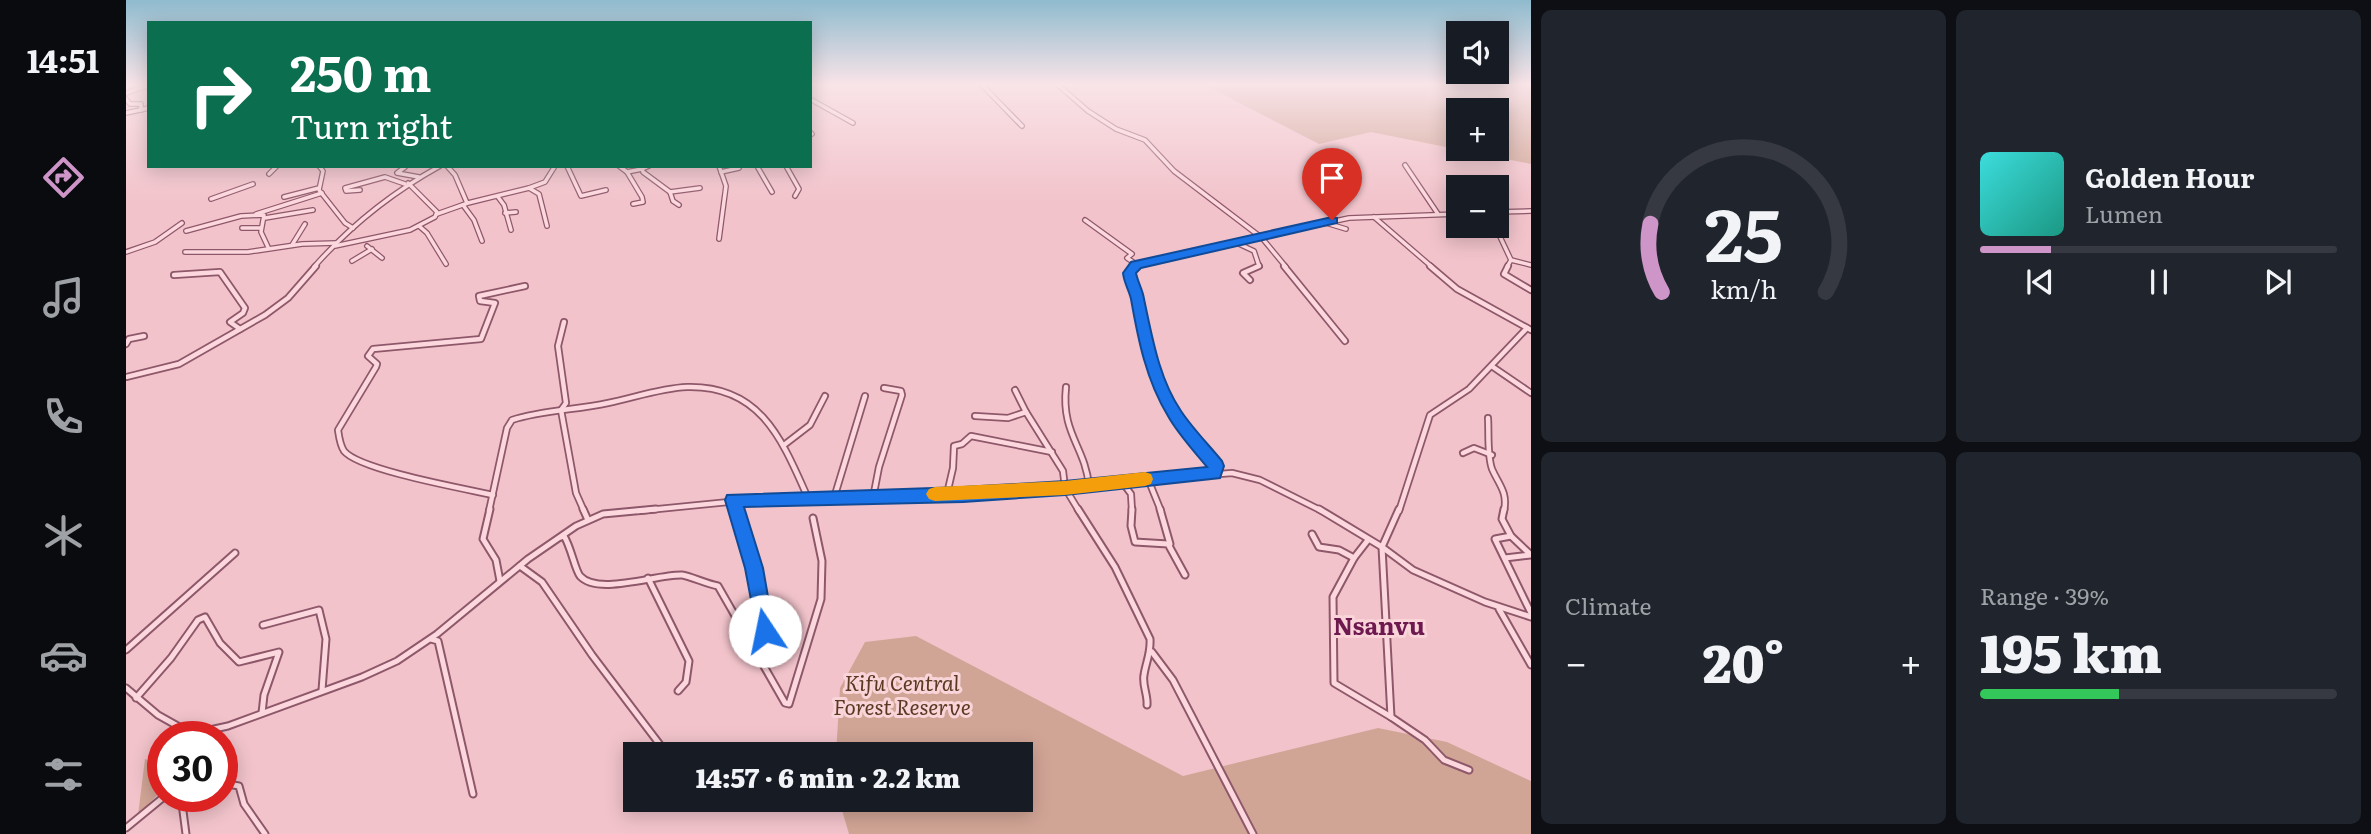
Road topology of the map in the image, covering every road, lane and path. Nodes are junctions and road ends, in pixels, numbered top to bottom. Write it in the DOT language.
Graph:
graph roads {
  1 [pos="1019,123"];
  2 [pos="1107,123"];
  3 [pos="1022,126"];
  4 [pos="1405,164"];
  5 [pos="275,168"];
  6 [pos="320,168"];
  7 [pos="404,168"];
  8 [pos="436,168"];
  9 [pos="449,168"];
  10 [pos="554,168"];
  11 [pos="567,168"];
  12 [pos="622,168"];
  13 [pos="646,168"];
  14 [pos="720,168"];
  15 [pos="740,168"];
  16 [pos="758,168"];
  17 [pos="787,168"];
  18 [pos="642,170"];
  19 [pos="627,172"];
  20 [pos="721,172"];
  21 [pos="269,174"];
  22 [pos="420,177"];
  23 [pos="253,184"];
  24 [pos="407,184"];
  25 [pos="319,188"];
  26 [pos="529,188"];
  27 [pos="700,188"];
  28 [pos="360,190"];
  29 [pos="606,190"];
  30 [pos="670,192"];
  31 [pos="772,192"];
  32 [pos="322,193"];
  33 [pos="795,196"];
  34 [pos="284,197"];
  35 [pos="498,197"];
  36 [pos="211,199"];
  37 [pos="465,204"];
  38 [pos="633,204"];
  39 [pos="679,205"];
  40 [pos="313,210"];
  41 [pos="1531,211"];
  42 [pos="516,212"];
  43 [pos="1509,212"];
  44 [pos="505,214"];
  45 [pos="256,215"];
  46 [pos="437,215"];
  47 [pos="1438,215"];
  48 [pos="1446,215"];
  49 [pos="1374,217"];
  50 [pos="265,218"];
  51 [pos="1085,220"];
  52 [pos="1325,222"];
  53 [pos="182,223"];
  54 [pos="305,224"];
  55 [pos="419,226"];
  56 [pos="547,226"];
  57 [pos="242,228"];
  58 [pos="261,228"];
  59 [pos="353,228"];
  60 [pos="1346,229"];
  61 [pos="511,230"];
  62 [pos="186,231"];
  63 [pos="1262,238"];
  64 [pos="1501,238"];
  65 [pos="719,239"];
  66 [pos="482,241"];
  67 [pos="335,244"];
  68 [pos="1238,244"];
  69 [pos="291,246"];
  70 [pos="268,247"];
  71 [pos="126,252"];
  72 [pos="185,252"];
  73 [pos="382,258"];
  74 [pos="1511,260"];
  75 [pos="352,261"];
  76 [pos="446,264"];
  77 [pos="1136,264"];
  78 [pos="1531,265"];
  79 [pos="174,275"];
  80 [pos="1250,280"];
  81 [pos="525,286"];
  82 [pos="1531,290"];
  83 [pos="564,322"];
  84 [pos="240,329"];
  85 [pos="1529,329"];
  86 [pos="144,337"];
  87 [pos="1345,341"];
  88 [pos="126,344"];
  89 [pos="1493,367"];
  90 [pos="126,377"];
  91 [pos="1066,387"];
  92 [pos="884,388"];
  93 [pos="1015,390"];
  94 [pos="1531,393"];
  95 [pos="825,396"];
  96 [pos="865,396"];
  97 [pos="561,410"];
  98 [pos="1026,412"];
  99 [pos="975,416"];
  100 [pos="1488,418"];
  101 [pos="784,445"];
  102 [pos="1052,452"];
  103 [pos="1463,453"];
  104 [pos="1492,455"];
  105 [pos="1214,473"];
  106 [pos="1148,479"];
  107 [pos="1122,482"];
  108 [pos="1089,486"];
  109 [pos="1065,488"];
  110 [pos="947,494"];
  111 [pos="493,495"];
  112 [pos="808,498"];
  113 [pos="834,498"];
  114 [pos="873,498"];
  115 [pos="733,500"];
  116 [pos="813,518"];
  117 [pos="588,520"];
  118 [pos="1312,534"];
  119 [pos="1511,536"];
  120 [pos="557,538"];
  121 [pos="1368,540"];
  122 [pos="1170,545"];
  123 [pos="1382,547"];
  124 [pos="235,553"];
  125 [pos="1354,558"];
  126 [pos="1504,558"];
  127 [pos="520,566"];
  128 [pos="1185,575"];
  129 [pos="648,578"];
  130 [pos="500,581"];
  131 [pos="1499,608"];
  132 [pos="1531,615"];
  133 [pos="263,625"];
  134 [pos="765,631"];
  135 [pos="430,639"];
  136 [pos="126,650"];
  137 [pos="1152,652"];
  138 [pos="1531,665"];
  139 [pos="126,688"];
  140 [pos="322,691"];
  141 [pos="678,691"];
  142 [pos="136,698"];
  143 [pos="1147,705"];
  144 [pos="262,713"];
  145 [pos="1391,717"];
  146 [pos="171,721"];
  147 [pos="236,721"];
  148 [pos="658,742"];
  149 [pos="1469,770"];
  150 [pos="238,786"];
  151 [pos="472,794"];
  152 [pos="147,811"];
  153 [pos="183,812"];
  154 [pos="126,828"];
  155 [pos="186,834"];
  156 [pos="265,834"];
  157 [pos="1253,834"];
  1 -- 3 [label="street"];
  2 -- 63 [label="street"];
  4 -- 47 [label="street"];
  5 -- 21 [label="street"];
  6 -- 25 [label="street"];
  7 -- 22 [label="street"];
  8 -- 22 [label="street"];
  9 -- 37 [label="street"];
  10 -- 26 [label="street"];
  11 -- 29 [label="street"];
  12 -- 19 [label="street"];
  13 -- 18 [label="street"];
  14 -- 20 [label="street"];
  15 -- 20 [label="street"];
  16 -- 31 [label="street"];
  17 -- 33 [label="street"];
  18 -- 19 [label="street"];
  18 -- 30 [label="street"];
  19 -- 38 [label="street"];
  20 -- 65 [label="street"];
  22 -- 24 [label="street"];
  23 -- 36 [label="street"];
  24 -- 28 [label="street"];
  24 -- 46 [label="street"];
  24 -- 59 [label="street"];
  25 -- 32 [label="street"];
  25 -- 34 [label="street"];
  26 -- 35 [label="street"];
  26 -- 56 [label="street"];
  27 -- 30 [label="street"];
  30 -- 39 [label="street"];
  32 -- 45 [label="street"];
  32 -- 59 [label="street"];
  35 -- 37 [label="street"];
  35 -- 44 [label="street"];
  37 -- 46 [label="street"];
  37 -- 66 [label="street"];
  40 -- 50 [label="street"];
  41 -- 43 [label="street"];
  42 -- 44 [label="street"];
  44 -- 61 [label="street"];
  45 -- 50 [label="street"];
  45 -- 62 [label="street"];
  46 -- 55 [label="street"];
  47 -- 48 [label="street"];
  47 -- 49 [label="street"];
  49 -- 52 [label="street"];
  49 -- 85 [label="street"];
  50 -- 58 [label="street"];
  51 -- 77 [label="street"];
  52 -- 60 [label="street"];
  52 -- 63 [label="street"];
  53 -- 71 [label="street"];
  54 -- 69 [label="street"];
  55 -- 67 [label="street"];
  55 -- 76 [label="street"];
  57 -- 58 [label="street"];
  58 -- 70 [label="street"];
  59 -- 67 [label="street"];
  63 -- 68 [label="street"];
  63 -- 87 [label="street"];
  64 -- 74 [label="street"];
  67 -- 69 [label="street"];
  67 -- 84 [label="street"];
  68 -- 77 [label="street"];
  68 -- 80 [label="street"];
  69 -- 70 [label="street"];
  70 -- 72 [label="street"];
  73 -- 75 [label="street"];
  74 -- 78 [label="street"];
  74 -- 82 [label="street"];
  77 -- 105 [label="street"];
  79 -- 84 [label="street"];
  81 -- 111 [label="street"];
  83 -- 97 [label="street"];
  84 -- 90 [label="street"];
  85 -- 89 [label="street"];
  86 -- 88 [label="street"];
  89 -- 94 [label="street"];
  89 -- 123 [label="street"];
  91 -- 108 [label="street"];
  92 -- 114 [label="street"];
  93 -- 98 [label="street"];
  95 -- 101 [label="street"];
  96 -- 113 [label="street"];
  97 -- 101 [label="street"];
  97 -- 111 [label="street"];
  97 -- 117 [label="street"];
  98 -- 99 [label="street"];
  98 -- 102 [label="street"];
  100 -- 104 [label="street"];
  101 -- 112 [label="street"];
  102 -- 109 [label="street"];
  102 -- 110 [label="street"];
  103 -- 104 [label="street"];
  104 -- 119 [label="street"];
  105 -- 106 [label="street"];
  105 -- 121 [label="street"];
  106 -- 107 [label="street"];
  106 -- 122 [label="street"];
  107 -- 108 [label="street"];
  107 -- 122 [label="street"];
  108 -- 109 [label="street"];
  109 -- 110 [label="street"];
  109 -- 137 [label="street"];
  110 -- 114 [label="street"];
  111 -- 130 [label="street"];
  112 -- 113 [label="street"];
  112 -- 115 [label="street"];
  113 -- 114 [label="street"];
  115 -- 117 [label="street"];
  115 -- 134 [label="street"];
  116 -- 129 [label="street"];
  117 -- 120 [label="street"];
  118 -- 125 [label="street"];
  119 -- 126 [label="street"];
  119 -- 126 [label="street"];
  120 -- 127 [label="street"];
  120 -- 129 [label="street"];
  121 -- 123 [label="street"];
  121 -- 125 [label="street"];
  122 -- 128 [label="street"];
  123 -- 131 [label="street"];
  123 -- 145 [label="street"];
  124 -- 136 [label="street"];
  125 -- 145 [label="street"];
  126 -- 132 [label="street"];
  127 -- 130 [label="street"];
  127 -- 148 [label="street"];
  129 -- 141 [label="street"];
  130 -- 135 [label="street"];
  131 -- 132 [label="street"];
  131 -- 138 [label="street"];
  133 -- 140 [label="street"];
  135 -- 140 [label="street"];
  135 -- 151 [label="street"];
  137 -- 143 [label="street"];
  137 -- 157 [label="street"];
  139 -- 142 [label="street"];
  140 -- 144 [label="street"];
  142 -- 144 [label="street"];
  142 -- 146 [label="street"];
  144 -- 147 [label="street"];
  145 -- 149 [label="street"];
  150 -- 156 [label="street"];
  152 -- 154 [label="street"];
  153 -- 155 [label="street"];
}
